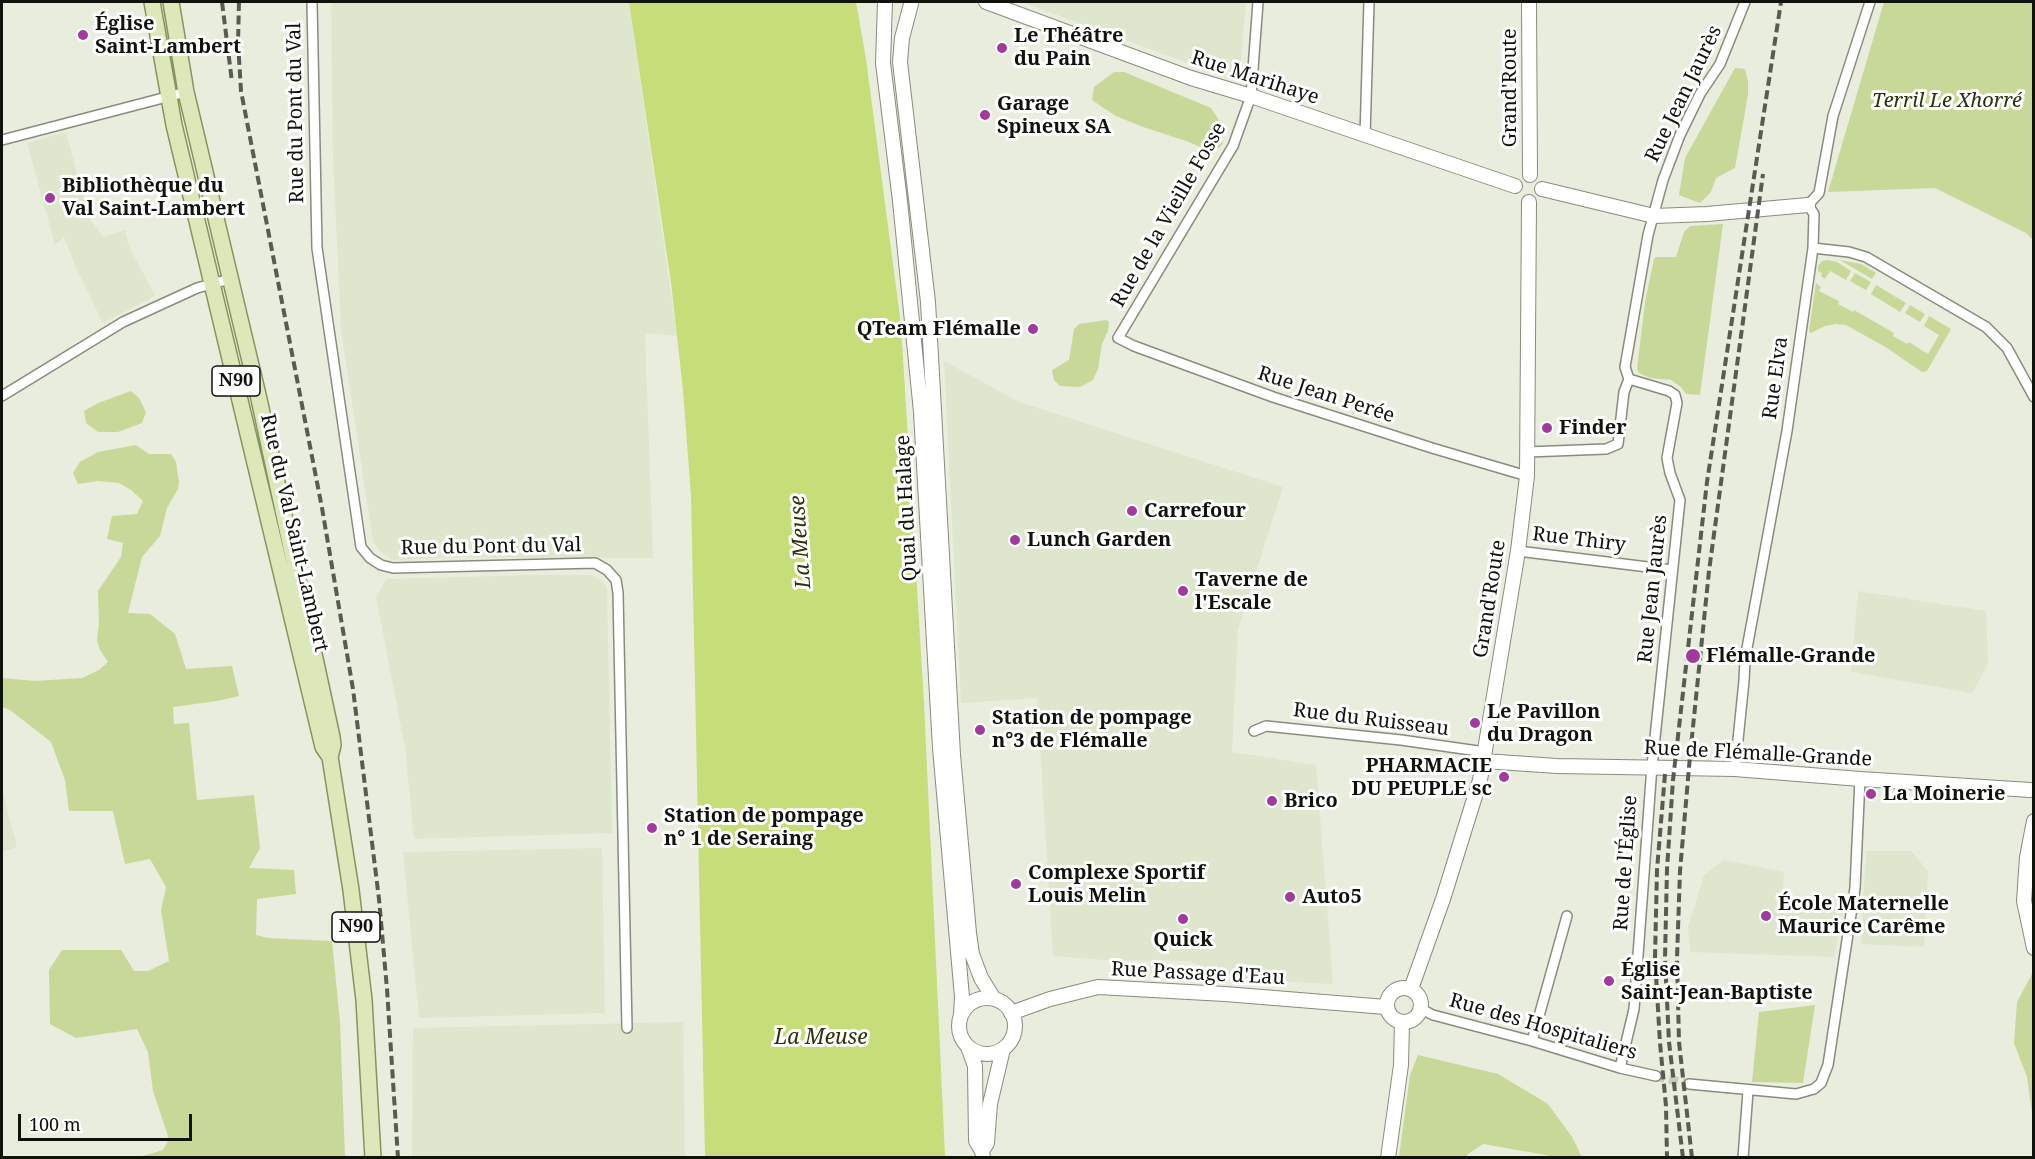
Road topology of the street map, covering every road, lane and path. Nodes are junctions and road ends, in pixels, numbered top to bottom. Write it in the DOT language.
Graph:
graph roads {
  1 [pos="152,2"];
  2 [pos="171,2"];
  3 [pos="312,2"];
  4 [pos="886,2"];
  5 [pos="986,2"];
  6 [pos="1258,2"];
  7 [pos="1369,2"];
  8 [pos="1529,2"];
  9 [pos="1745,2"];
  10 [pos="1870,2"];
  11 [pos="912,3"];
  12 [pos="186,92"];
  13 [pos="168,96"];
  14 [pos="1251,96"];
  15 [pos="1365,136"];
  16 [pos="2,140"];
  17 [pos="1530,175"];
  18 [pos="1515,186"];
  19 [pos="1542,189"];
  20 [pos="1529,202"];
  21 [pos="1808,206"];
  22 [pos="1654,216"];
  23 [pos="1813,248"];
  24 [pos="230,279"];
  25 [pos="212,284"];
  26 [pos="1118,338"];
  27 [pos="1629,380"];
  28 [pos="2,396"];
  29 [pos="2034,397"];
  30 [pos="1527,452"];
  31 [pos="1527,476"];
  32 [pos="1518,551"];
  33 [pos="1672,570"];
  34 [pos="1254,731"];
  35 [pos="330,757"];
  36 [pos="1484,757"];
  37 [pos="1652,766"];
  38 [pos="1735,769"];
  39 [pos="1860,779"];
  40 [pos="2032,790"];
  41 [pos="2034,821"];
  42 [pos="1567,916"];
  43 [pos="2034,948"];
  44 [pos="1412,989"];
  45 [pos="994,999"];
  46 [pos="1386,1007"];
  47 [pos="1421,1009"];
  48 [pos="1011,1013"];
  49 [pos="961,1014"];
  50 [pos="1402,1023"];
  51 [pos="627,1028"];
  52 [pos="1532,1041"];
  53 [pos="968,1047"];
  54 [pos="1003,1049"];
  55 [pos="1620,1068"];
  56 [pos="1656,1076"];
  57 [pos="1689,1084"];
  58 [pos="1748,1090"];
  59 [pos="982,1154"];
  60 [pos="373,1158"];
  61 [pos="1388,1158"];
  62 [pos="1743,1158"];
  1 -- 13 [label="main road, Rue du Val Saint-Lambert / N90"];
  2 -- 12 [label="main road, Rue du Val Saint-Lambert / N90"];
  3 -- 51 [label="street, Rue du Pont du Val"];
  4 -- 11 [label="street"];
  4 -- 49 [label="street, Quai du Halage"];
  5 -- 14 [label="street, Rue Marihaye"];
  6 -- 14 [label="street, Rue de la Vieille Fosse"];
  7 -- 15 [label="street"];
  8 -- 17 [label="street, Grand'Route"];
  9 -- 22 [label="street, Rue Jean Jaurès"];
  10 -- 21 [label="street"];
  11 -- 45 [label="street, Quai du Halage"];
  12 -- 13 [label="street"];
  12 -- 24 [label="main road, Rue du Val Saint-Lambert / N90"];
  13 -- 16 [label="street"];
  13 -- 25 [label="main road, Rue du Val Saint-Lambert / N90"];
  14 -- 15 [label="street, Rue Marihaye"];
  14 -- 26 [label="street, Rue de la Vieille Fosse"];
  15 -- 18 [label="street, Rue Marihaye"];
  17 -- 18 [label="street"];
  17 -- 19 [label="street"];
  18 -- 20 [label="street"];
  19 -- 20 [label="street"];
  19 -- 22 [label="street"];
  20 -- 30 [label="street, Grand'Route"];
  21 -- 22 [label="street"];
  21 -- 23 [label="street, Rue Elva"];
  22 -- 27 [label="street, Rue Jean Jaurès"];
  23 -- 29 [label="street"];
  23 -- 38 [label="street, Rue Elva"];
  24 -- 25 [label="street"];
  24 -- 35 [label="main road, Rue du Val Saint-Lambert / N90"];
  25 -- 28 [label="street"];
  25 -- 35 [label="main road, Rue du Val Saint-Lambert / N90"];
  26 -- 31 [label="street, Rue Jean Perée"];
  27 -- 30 [label="street, Rue Jean Jaurès"];
  27 -- 33 [label="street, Rue Jean Jaurès"];
  30 -- 31 [label="street, Grand'Route"];
  31 -- 32 [label="street, Grand'Route"];
  32 -- 33 [label="street, Rue Thiry"];
  32 -- 36 [label="street, Grand'Route"];
  33 -- 37 [label="street, Rue Jean Jaurès"];
  34 -- 36 [label="street, Rue du Ruisseau"];
  35 -- 60 [label="main road, Rue du Val Saint-Lambert / N90"];
  36 -- 37 [label="street, Rue de Flémalle-Grande"];
  36 -- 44 [label="street, Grand'Route"];
  37 -- 38 [label="street, Rue de Flémalle-Grande"];
  37 -- 55 [label="street, Rue de l'Église"];
  38 -- 39 [label="street, Rue de Flémalle-Grande"];
  39 -- 40 [label="street, Rue de Flémalle-Grande"];
  39 -- 58 [label="street"];
  41 -- 43 [label="street"];
  42 -- 52 [label="street"];
  44 -- 46 [label="street"];
  44 -- 47 [label="street"];
  45 -- 48 [label="street, Quai du Halage"];
  45 -- 49 [label="street"];
  46 -- 48 [label="street, Rue Passage d'Eau"];
  46 -- 50 [label="street"];
  47 -- 50 [label="street"];
  47 -- 52 [label="street, Rue des Hospitaliers"];
  48 -- 54 [label="street, Quai du Halage"];
  49 -- 53 [label="street, Quai du Halage"];
  50 -- 61 [label="street"];
  52 -- 55 [label="street, Rue des Hospitaliers"];
  53 -- 54 [label="street"];
  53 -- 59 [label="street, Quai du Halage"];
  54 -- 59 [label="street, Quai du Halage"];
  55 -- 56 [label="street, Rue des Hospitaliers"];
  57 -- 58 [label="street"];
  58 -- 62 [label="street"];
}
